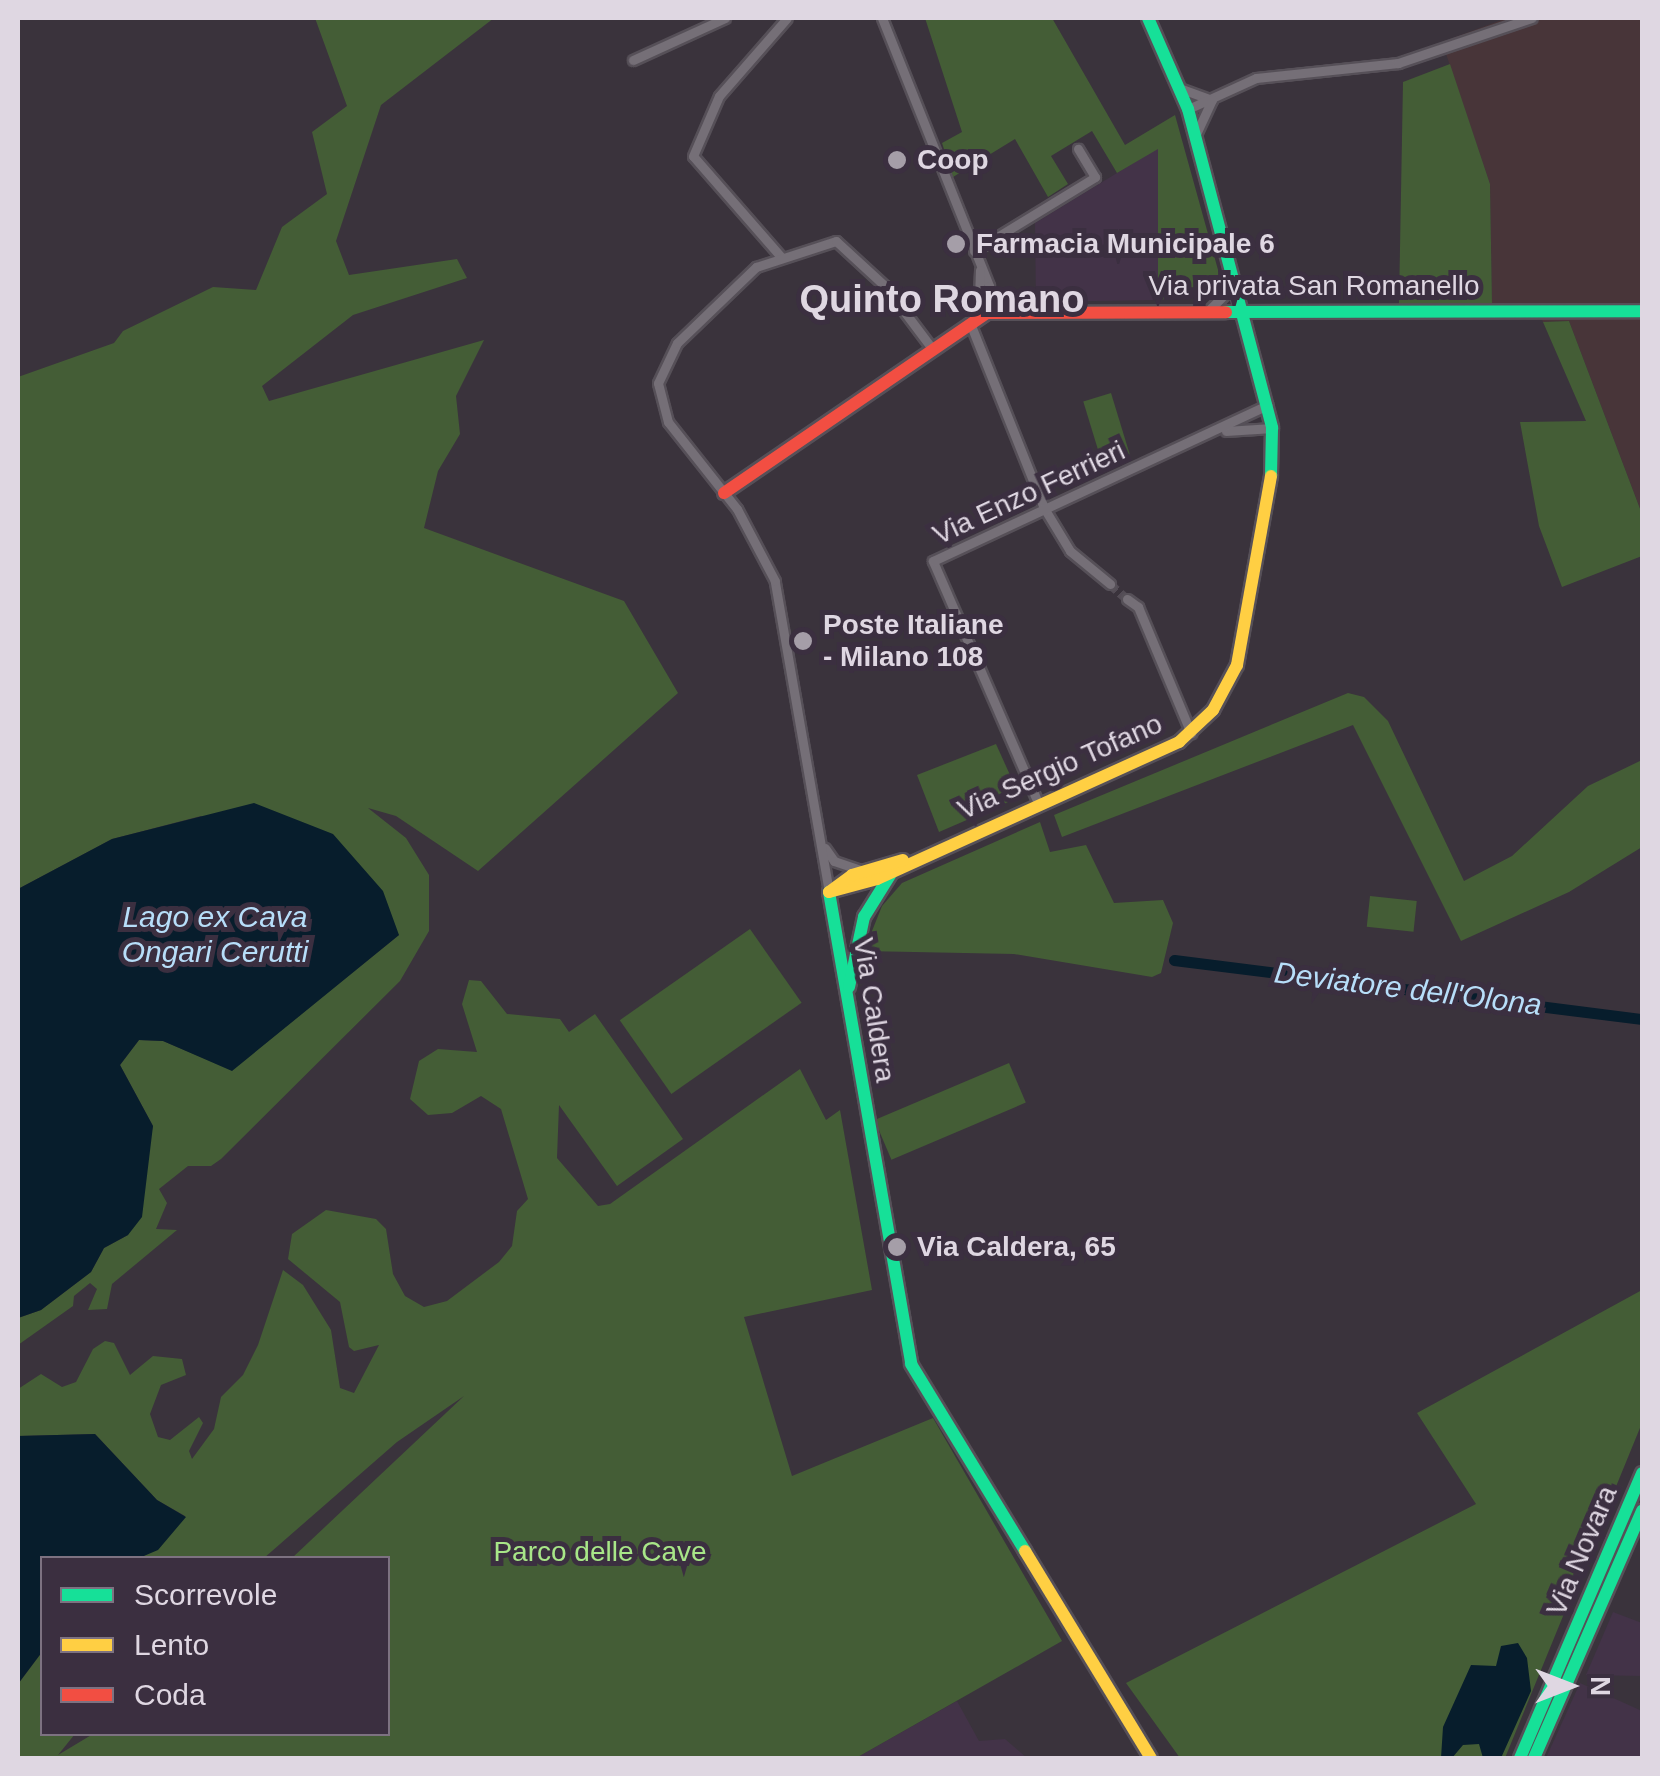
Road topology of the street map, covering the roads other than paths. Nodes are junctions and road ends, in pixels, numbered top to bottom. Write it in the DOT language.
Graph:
graph roads {
  1 [pos="725,18"];
  2 [pos="787,18"];
  3 [pos="882,18"];
  4 [pos="892,18"];
  5 [pos="1148,18"];
  6 [pos="1532,18"];
  7 [pos="894,37"];
  8 [pos="633,60"];
  9 [pos="1179,88"];
  10 [pos="1212,100"];
  11 [pos="1188,110"];
  12 [pos="1196,134"];
  13 [pos="1078,149"];
  14 [pos="974,251"];
  15 [pos="782,258"];
  16 [pos="1231,267"];
  17 [pos="1242,310"];
  18 [pos="1642,311"];
  19 [pos="1206,312"];
  20 [pos="986,313"];
  21 [pos="968,320"];
  22 [pos="931,347"];
  23 [pos="1267,405"];
  24 [pos="1272,428"];
  25 [pos="1223,430"];
  26 [pos="724,492"];
  27 [pos="1044,508"];
  28 [pos="1110,584"];
  29 [pos="1128,599"];
  30 [pos="1191,734"];
  31 [pos="1039,805"];
  32 [pos="820,838"];
  33 [pos="926,854"];
  34 [pos="863,870"];
  35 [pos="894,870"];
  36 [pos="829,892"];
  37 [pos="847,1005"];
  38 [pos="1642,1473"];
  39 [pos="1642,1512"];
  40 [pos="1151,1758"];
  41 [pos="1520,1758"];
  42 [pos="1534,1758"];
  1 -- 8 [label="street"];
  2 -- 15 [label="street"];
  3 -- 7 [label="street"];
  4 -- 7 [label="street"];
  5 -- 9 [label="street, Via Sergio Tofano"];
  6 -- 10 [label="street"];
  7 -- 14 [label="street"];
  9 -- 10 [label="street"];
  9 -- 11 [label="street, Via Sergio Tofano"];
  10 -- 11 [label="street"];
  10 -- 12 [label="street"];
  11 -- 12 [label="street, Via Sergio Tofano"];
  12 -- 16 [label="street, Via Sergio Tofano"];
  13 -- 14 [label="street"];
  14 -- 20 [label="street"];
  15 -- 22 [label="street"];
  15 -- 26 [label="street, Via Caldera"];
  16 -- 17 [label="street, Via Sergio Tofano"];
  16 -- 19 [label="street"];
  17 -- 18 [label="street, Via privata San Romanello"];
  17 -- 19 [label="street, Via privata San Romanello"];
  17 -- 23 [label="street, Via Sergio Tofano"];
  19 -- 20 [label="street, Via privata San Romanello"];
  20 -- 21 [label="street"];
  21 -- 22 [label="street"];
  21 -- 27 [label="street"];
  22 -- 26 [label="street"];
  23 -- 24 [label="street, Via Sergio Tofano"];
  23 -- 25 [label="street, Via Enzo Ferrieri"];
  24 -- 25 [label="street, Via Enzo Ferrieri"];
  24 -- 30 [label="street, Via Sergio Tofano"];
  25 -- 27 [label="street, Via Enzo Ferrieri"];
  26 -- 32 [label="street, Via Caldera"];
  27 -- 28 [label="street"];
  27 -- 31 [label="street, Via Enzo Ferrieri"];
  29 -- 30 [label="street"];
  30 -- 31 [label="street, Via Sergio Tofano"];
  31 -- 33 [label="street, Via Sergio Tofano"];
  32 -- 34 [label="street"];
  32 -- 36 [label="street, Via Caldera"];
  33 -- 34 [label="street, Via Sergio Tofano"];
  33 -- 35 [label="street, Via Sergio Tofano"];
  34 -- 36 [label="street, Via Sergio Tofano"];
  35 -- 36 [label="street, Via Sergio Tofano"];
  35 -- 37 [label="street"];
  36 -- 37 [label="street, Via Caldera"];
  37 -- 40 [label="street, Via Caldera"];
  38 -- 41 [label="street, Via Novara"];
  39 -- 42 [label="street, Via Novara"];
}
